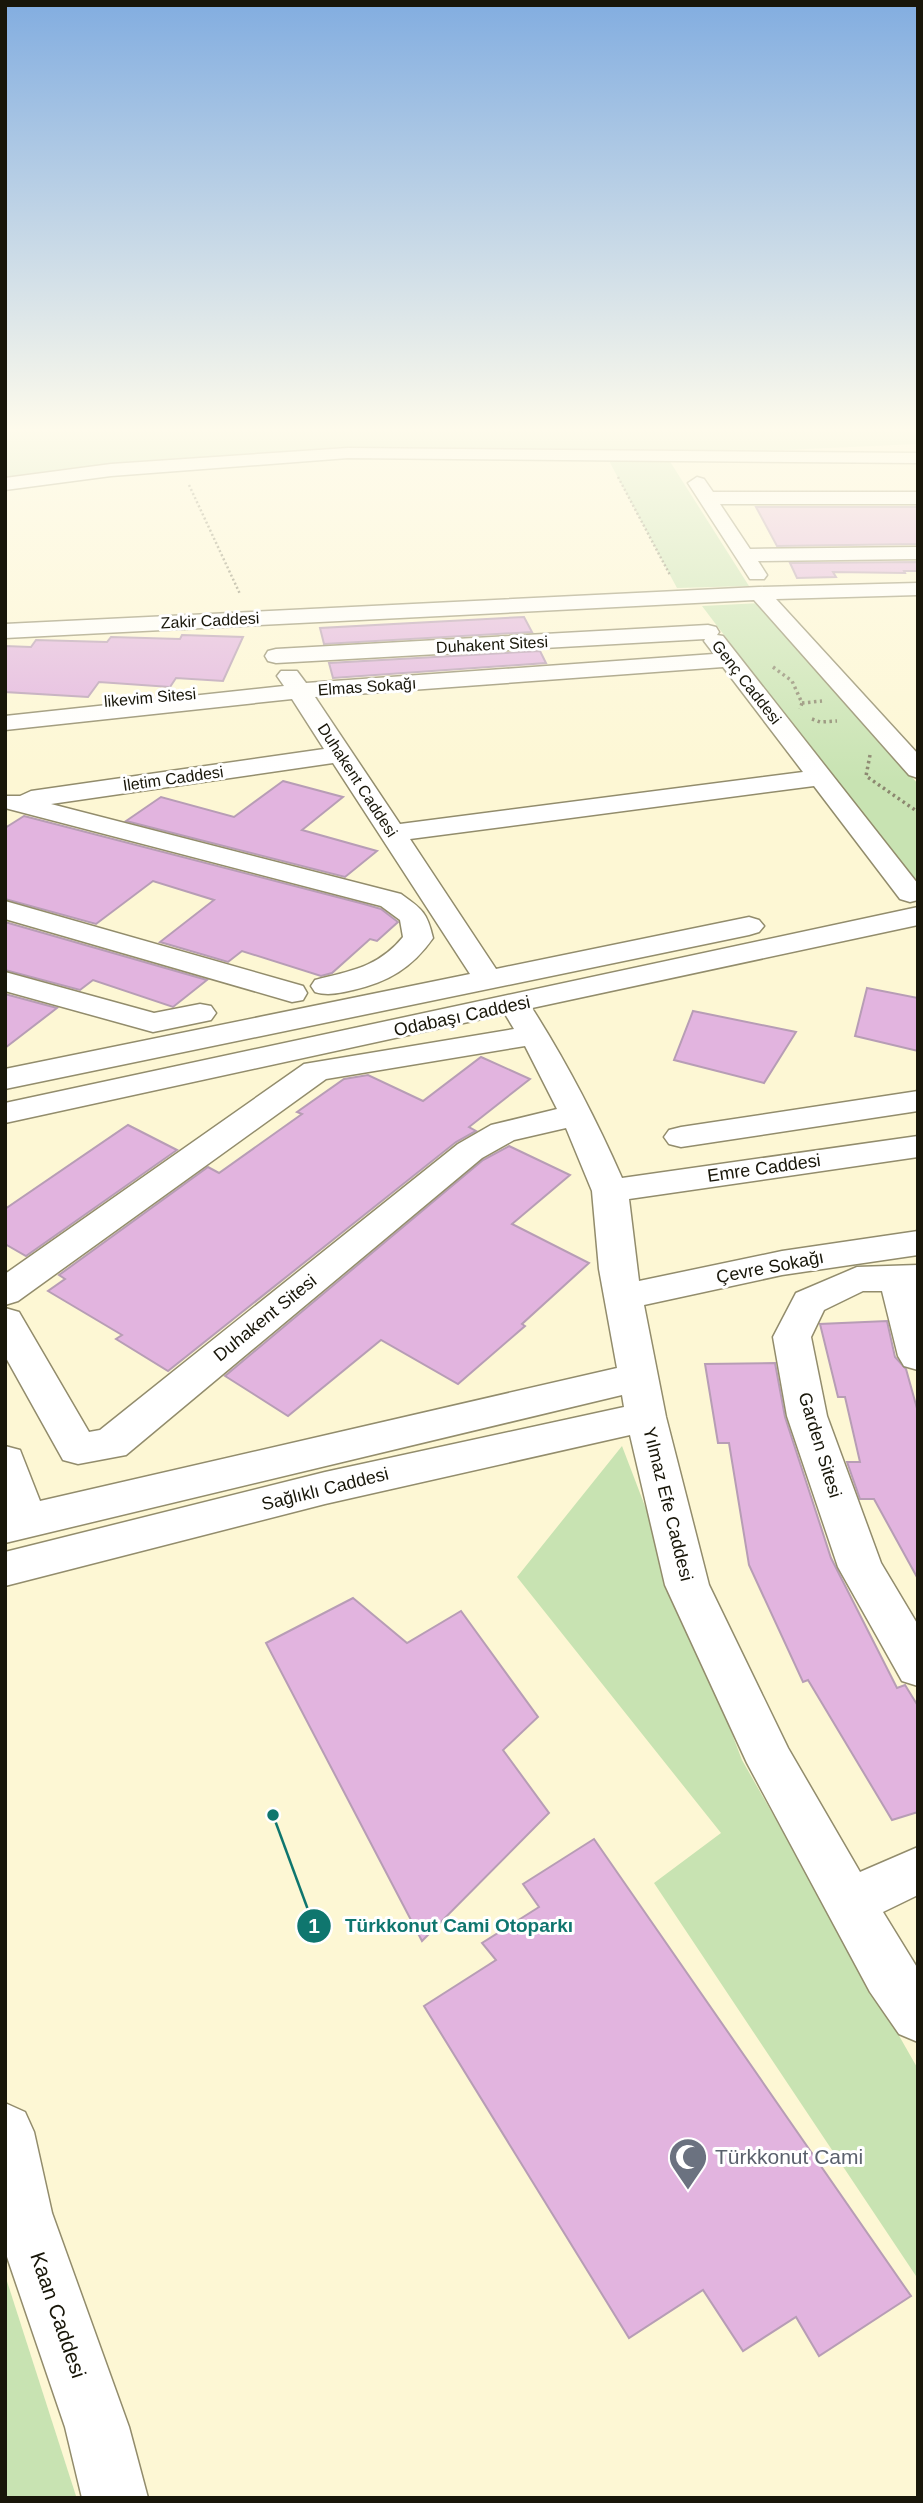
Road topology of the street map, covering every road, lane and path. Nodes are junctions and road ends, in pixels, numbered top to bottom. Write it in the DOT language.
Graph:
graph roads {
  1 [pos="218,548"];
  2 [pos="655,548"];
  3 [pos="739,548"];
  4 [pos="918,553"];
  5 [pos="744,555"];
  6 [pos="918,589"];
  7 [pos="764,593"];
  8 [pos="681,597"];
  9 [pos="251,617"];
  10 [pos="5,631"];
  11 [pos="708,632"];
  12 [pos="276,656"];
  13 [pos="727,657"];
  14 [pos="296,687"];
  15 [pos="5,710"];
  16 [pos="798,714"];
  17 [pos="809,718"];
  18 [pos="844,721"];
  19 [pos="5,723"];
  20 [pos="870,751"];
  21 [pos="340,754"];
  22 [pos="918,770"];
  23 [pos="821,777"];
  24 [pos="9,802"];
  25 [pos="918,812"];
  26 [pos="393,833"];
  27 [pos="915,908"];
  28 [pos="5,910"];
  29 [pos="5,981"];
  30 [pos="292,993"];
  31 [pos="512,1006"];
  32 [pos="5,1079"];
  33 [pos="918,1101"];
  34 [pos="5,1113"];
  35 [pos="577,1115"];
  36 [pos="816,1116"];
  37 [pos="681,1137"];
  38 [pos="918,1146"];
  39 [pos="836,1157"];
  40 [pos="610,1191"];
  41 [pos="918,1243"];
  42 [pos="908,1277"];
  43 [pos="5,1292"];
  44 [pos="623,1297"];
  45 [pos="5,1321"];
  46 [pos="918,1356"];
  47 [pos="643,1397"];
  48 [pos="5,1461"];
  49 [pos="15,1524"];
  50 [pos="5,1569"];
  51 [pos="918,1667"];
  52 [pos="918,1870"];
  53 [pos="849,1902"];
  54 [pos="912,1996"];
  55 [pos="8,2162"];
  56 [pos="115,2498"];
  1 -- 9 [label="path"];
  2 -- 8 [label="path"];
  3 -- 5 [label="street"];
  4 -- 5 [label="street"];
  5 -- 7 [label="street"];
  6 -- 7 [label="street, Zakir Caddesi"];
  7 -- 8 [label="street, Zakir Caddesi"];
  7 -- 22 [label="street"];
  8 -- 9 [label="street, Zakir Caddesi"];
  8 -- 11 [label="street, Genç Caddesi"];
  9 -- 10 [label="street, Zakir Caddesi"];
  9 -- 12 [label="street, Duhakent Caddesi"];
  11 -- 12 [label="street, Duhakent Sitesi"];
  11 -- 13 [label="street, Genç Caddesi"];
  12 -- 14 [label="street, Duhakent Caddesi"];
  13 -- 14 [label="street, Elmas Sokağı"];
  13 -- 16 [label="path"];
  13 -- 23 [label="street, Genç Caddesi"];
  14 -- 15 [label="street, likevim Sitesi"];
  14 -- 19 [label="street, Elmas Sokağı"];
  14 -- 21 [label="street, Duhakent Caddesi"];
  17 -- 18 [label="path"];
  20 -- 25 [label="path"];
  21 -- 24 [label="street, İletim Caddesi"];
  21 -- 26 [label="street, Duhakent Caddesi"];
  23 -- 26 [label="street"];
  23 -- 27 [label="street, Genç Caddesi"];
  24 -- 30 [label="street"];
  26 -- 31 [label="street, Duhakent Caddesi"];
  27 -- 31 [label="street, Odabaşı Caddesi"];
  28 -- 30 [label="street"];
  29 -- 30 [label="street"];
  31 -- 32 [label="street, Odabaşı Caddesi"];
  31 -- 34 [label="street, Odabaşı Caddesi"];
  31 -- 35 [label="street, Yılmaz Efe Caddesi"];
  31 -- 43 [label="street"];
  33 -- 36 [label="street"];
  35 -- 40 [label="street, Yılmaz Efe Caddesi"];
  35 -- 45 [label="street, Duhakent Sitesi"];
  36 -- 37 [label="street"];
  36 -- 39 [label="street"];
  38 -- 39 [label="street, Emre Caddesi"];
  39 -- 40 [label="street, Emre Caddesi"];
  40 -- 44 [label="street, Yılmaz Efe Caddesi"];
  41 -- 44 [label="street, Çevre Sokağı"];
  42 -- 46 [label="street, Garden Sitesi"];
  42 -- 51 [label="street, Garden Sitesi"];
  44 -- 47 [label="street, Yılmaz Efe Caddesi"];
  47 -- 49 [label="street, Sağlıklı Caddesi"];
  47 -- 50 [label="street, Sağlıklı Caddesi"];
  47 -- 53 [label="street, Yılmaz Efe Caddesi"];
  48 -- 49 [label="street"];
  52 -- 53 [label="street"];
  53 -- 54 [label="street, Yılmaz Efe Caddesi"];
  55 -- 56 [label="street, Kaan Caddesi"];
}
